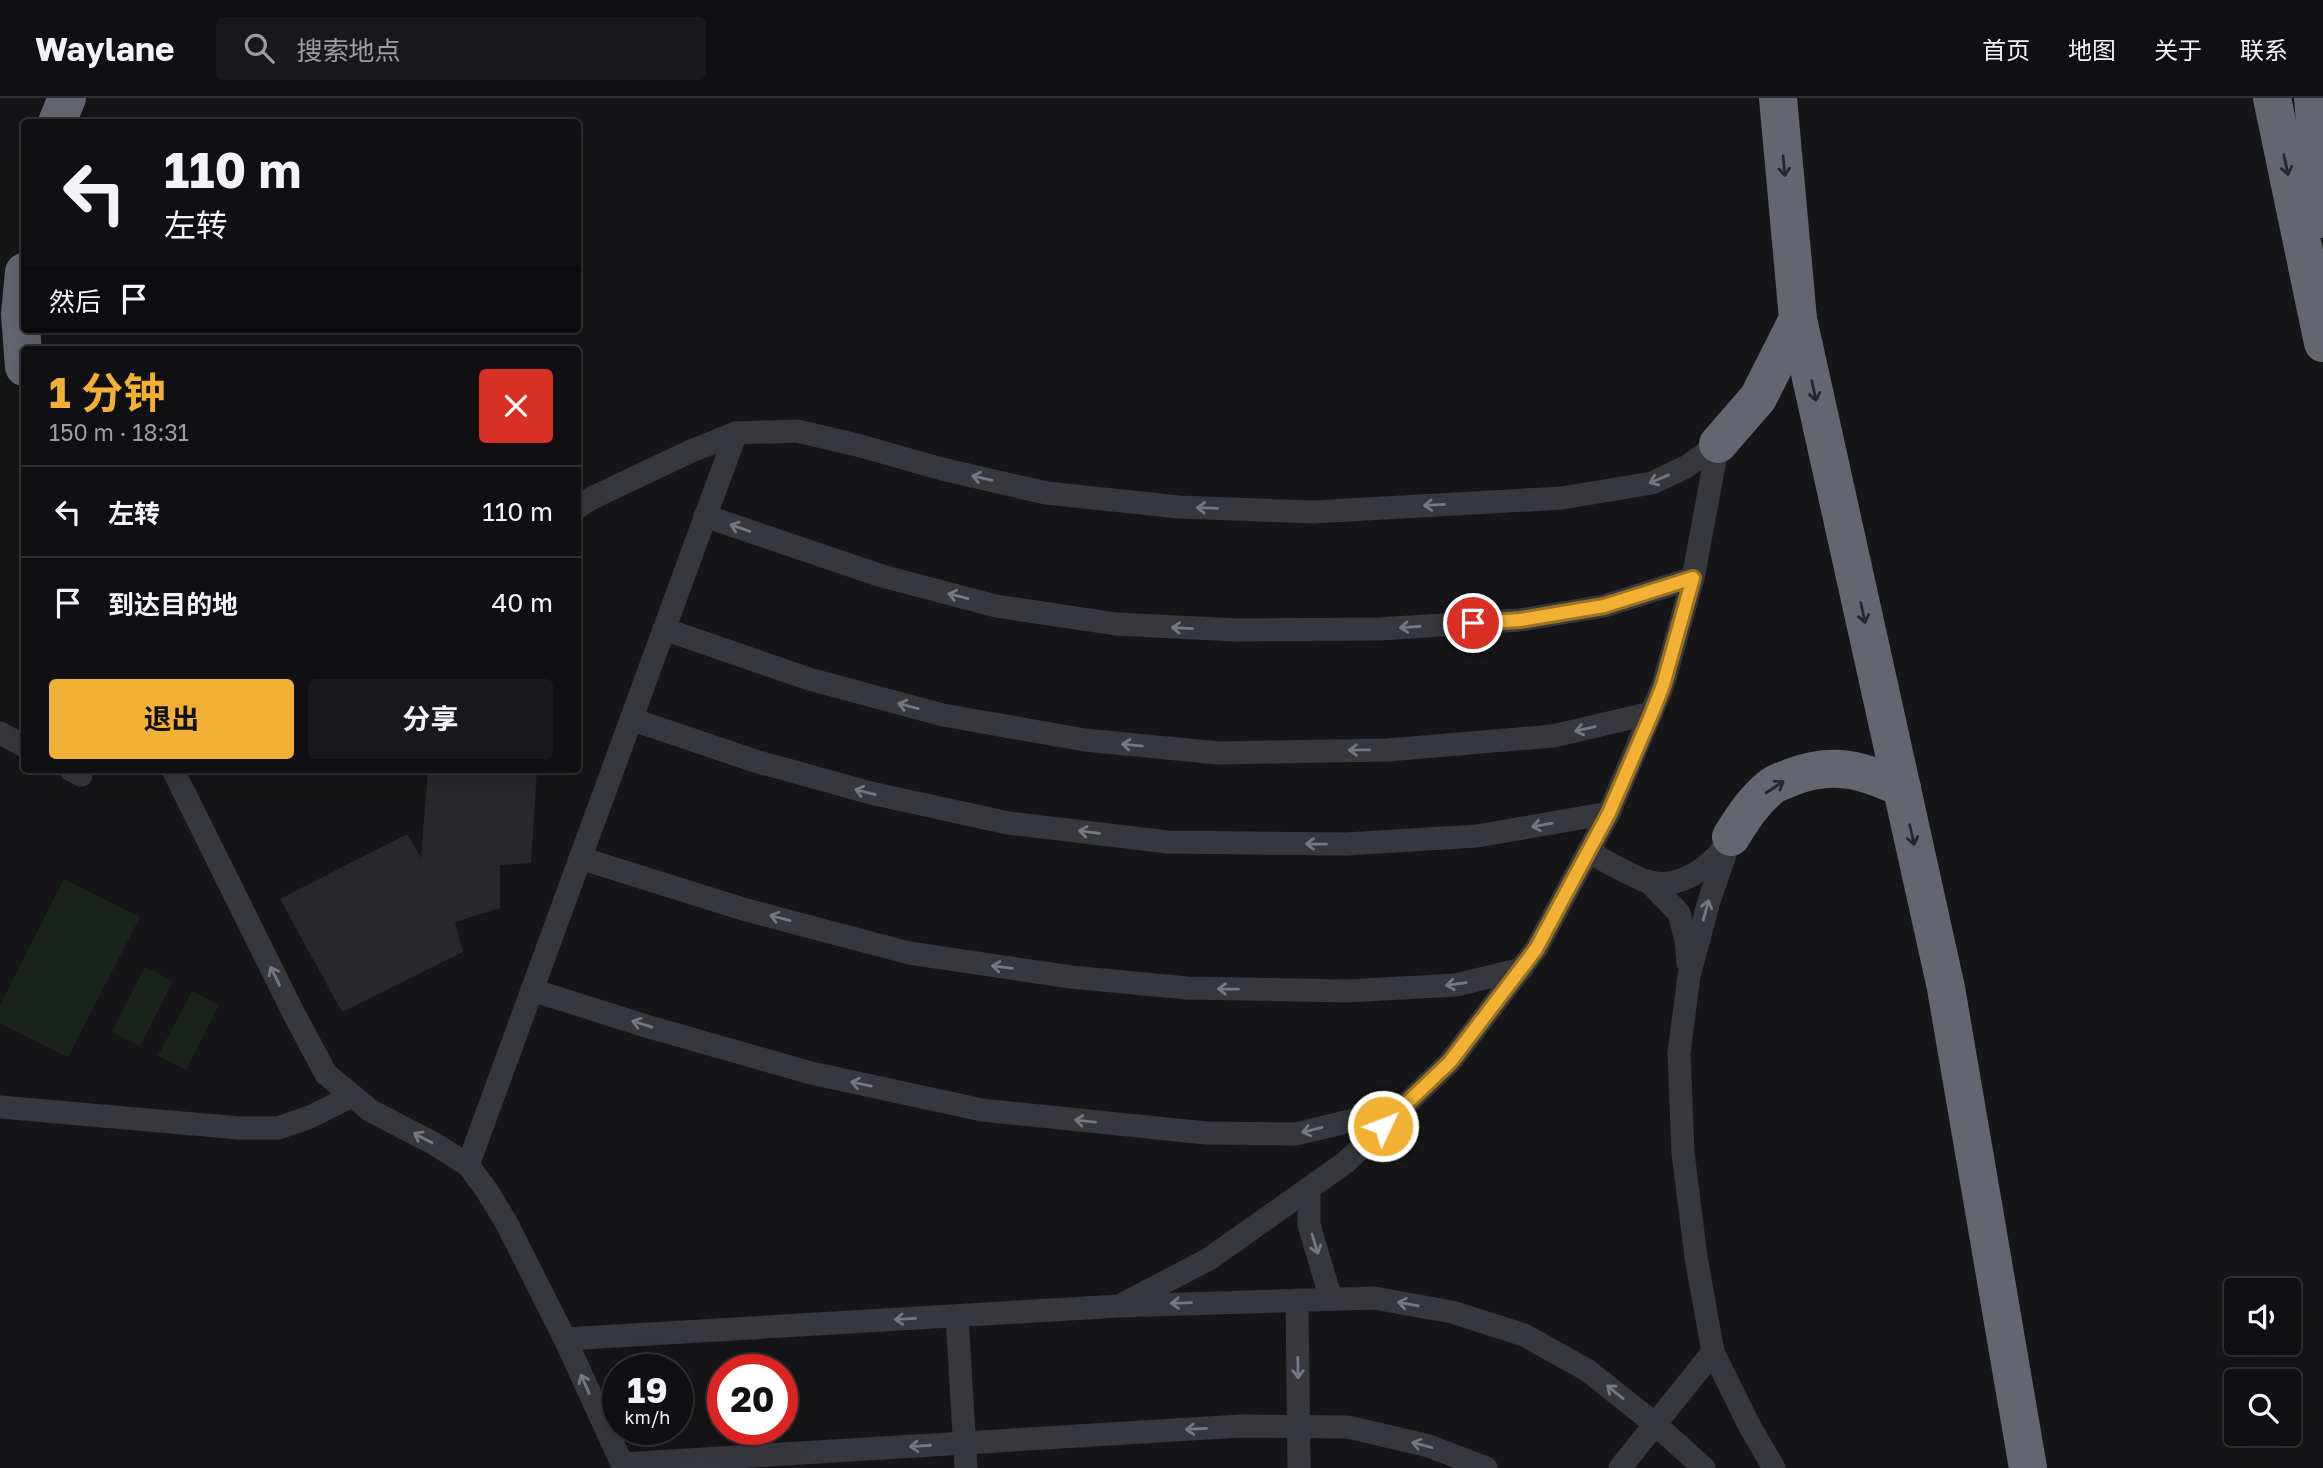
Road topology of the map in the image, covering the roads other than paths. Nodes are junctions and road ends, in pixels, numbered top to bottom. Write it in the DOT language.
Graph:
graph roads {
  1 [pos="67,98"];
  2 [pos="1778,98"];
  3 [pos="2272,98"];
  4 [pos="2313,98"];
  5 [pos="58,119"];
  6 [pos="2323,219"];
  7 [pos="21,304"];
  8 [pos="1798,319"];
  9 [pos="21,327"];
  10 [pos="2323,343"];
  11 [pos="736,433"];
  12 [pos="1718,444"];
  13 [pos="581,506"];
  14 [pos="705,516"];
  15 [pos="1693,578"];
  16 [pos="664,629"];
  17 [pos="1652,713"];
  18 [pos="631,719"];
  19 [pos="0,733"];
  20 [pos="21,744"];
  21 [pos="174,773"];
  22 [pos="1902,788"];
  23 [pos="1609,813"];
  24 [pos="1731,837"];
  25 [pos="1589,852"];
  26 [pos="580,858"];
  27 [pos="1648,881"];
  28 [pos="1522,969"];
  29 [pos="1689,976"];
  30 [pos="532,990"];
  31 [pos="352,1096"];
  32 [pos="0,1107"];
  33 [pos="1402,1108"];
  34 [pos="468,1165"];
  35 [pos="1309,1188"];
  36 [pos="1331,1299"];
  37 [pos="1297,1300"];
  38 [pos="1119,1306"];
  39 [pos="957,1316"];
  40 [pos="565,1339"];
  41 [pos="1713,1352"];
  42 [pos="1655,1424"];
  43 [pos="1299,1427"];
  44 [pos="965,1443"];
  45 [pos="623,1466"];
  46 [pos="966,1468"];
  47 [pos="1299,1468"];
  48 [pos="1486,1468"];
  49 [pos="1620,1468"];
  50 [pos="1704,1468"];
  51 [pos="1774,1468"];
  52 [pos="2028,1468"];
  1 -- 5 [label="highway"];
  2 -- 8 [label="highway, one-way"];
  3 -- 10 [label="highway, one-way"];
  4 -- 6 [label="highway"];
  7 -- 9 [label="highway"];
  8 -- 12 [label="highway"];
  8 -- 22 [label="highway, one-way"];
  12 -- 11 [label="lane, one-way"];
  11 -- 13 [label="lane"];
  11 -- 14 [label="lane"];
  12 -- 15 [label="lane"];
  15 -- 14 [label="lane, one-way"];
  14 -- 16 [label="lane"];
  15 -- 17 [label="lane"];
  17 -- 16 [label="lane, one-way"];
  16 -- 18 [label="lane"];
  17 -- 23 [label="lane"];
  23 -- 18 [label="lane, one-way"];
  18 -- 26 [label="lane"];
  19 -- 20 [label="lane"];
  31 -- 21 [label="lane, one-way"];
  24 -- 22 [label="highway, one-way"];
  22 -- 52 [label="highway, one-way"];
  23 -- 25 [label="lane"];
  24 -- 27 [label="lane"];
  29 -- 24 [label="lane, one-way"];
  25 -- 27 [label="lane"];
  25 -- 28 [label="lane"];
  28 -- 26 [label="lane, one-way"];
  26 -- 30 [label="lane"];
  27 -- 29 [label="lane"];
  28 -- 33 [label="lane"];
  29 -- 41 [label="lane"];
  33 -- 30 [label="lane, one-way"];
  30 -- 34 [label="lane"];
  31 -- 32 [label="lane"];
  34 -- 31 [label="lane, one-way"];
  33 -- 35 [label="lane"];
  34 -- 40 [label="lane"];
  35 -- 36 [label="lane, one-way"];
  35 -- 38 [label="lane"];
  36 -- 37 [label="lane"];
  42 -- 36 [label="lane, one-way"];
  37 -- 38 [label="lane, one-way"];
  37 -- 43 [label="lane, one-way"];
  38 -- 39 [label="lane"];
  39 -- 40 [label="lane, one-way"];
  39 -- 44 [label="lane"];
  45 -- 40 [label="lane, one-way"];
  41 -- 42 [label="lane"];
  41 -- 51 [label="lane"];
  42 -- 49 [label="lane"];
  42 -- 50 [label="lane"];
  43 -- 44 [label="lane, one-way"];
  43 -- 47 [label="lane"];
  48 -- 43 [label="lane, one-way"];
  44 -- 45 [label="lane, one-way"];
  44 -- 46 [label="lane"];
}
